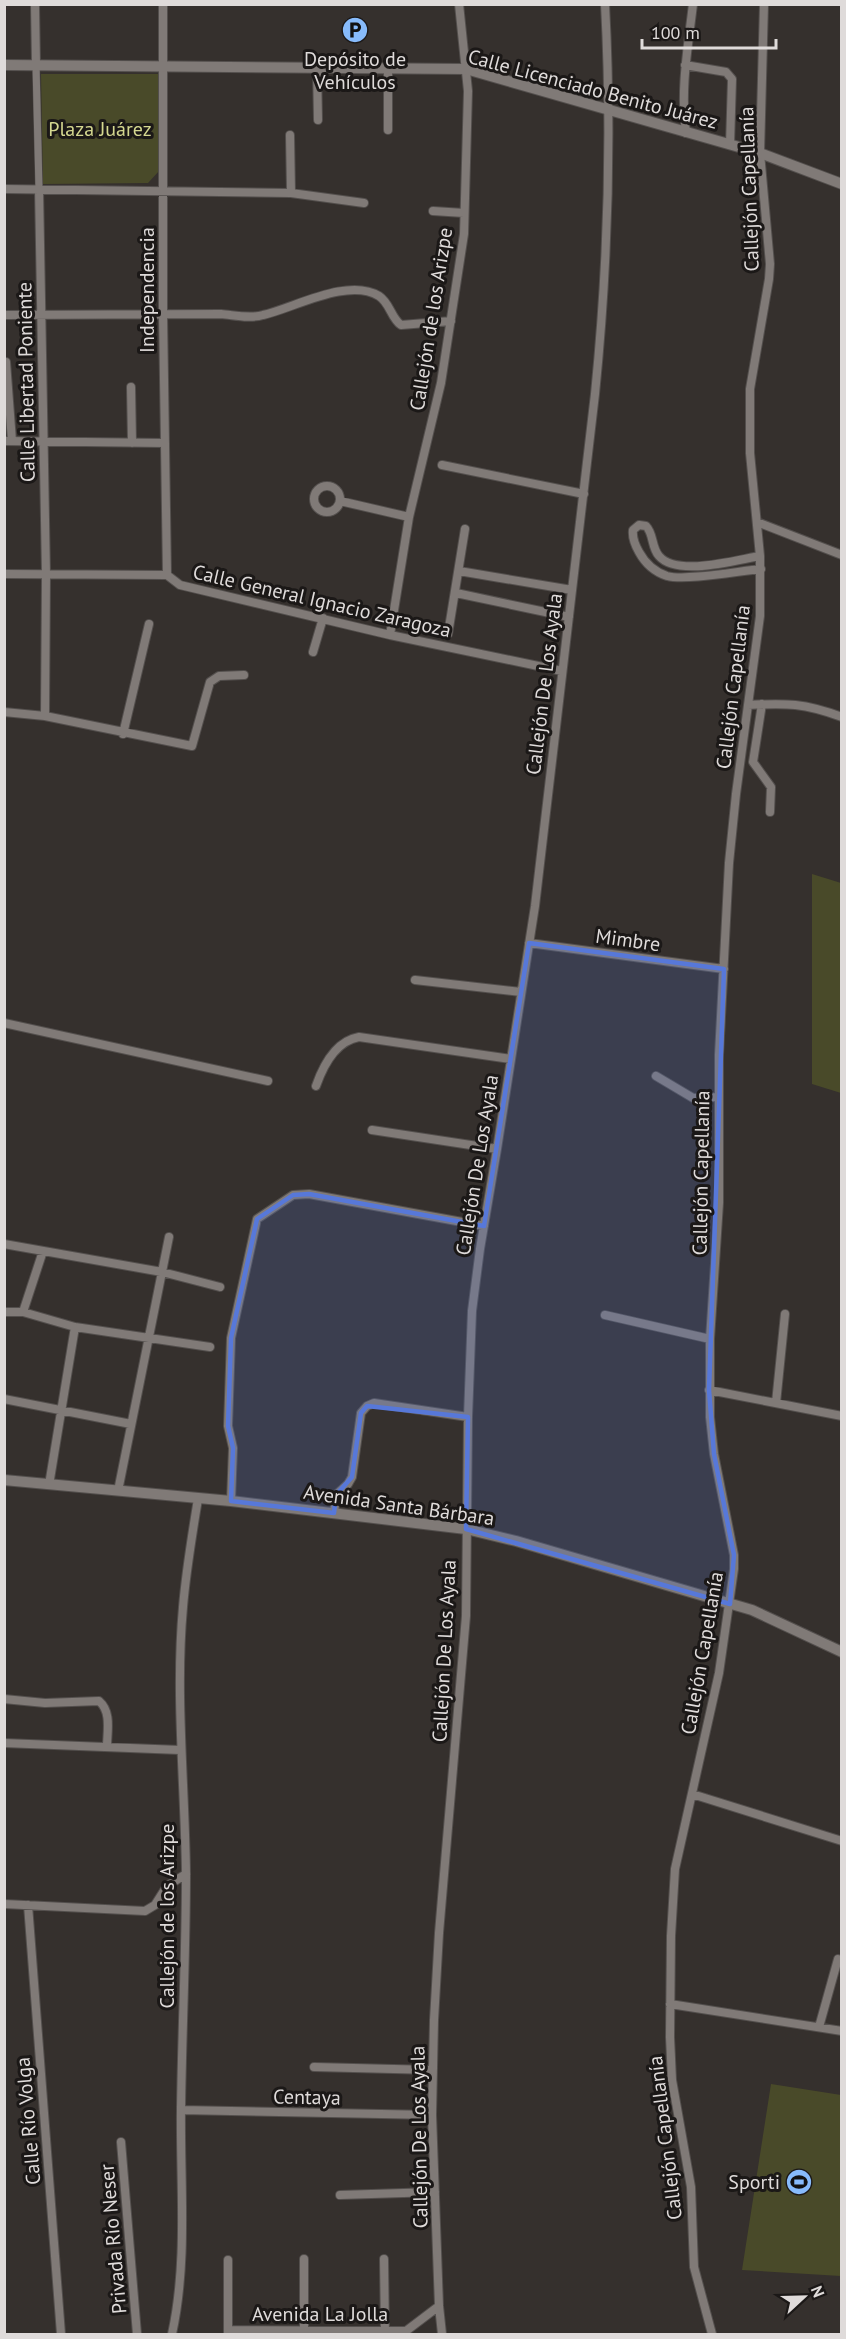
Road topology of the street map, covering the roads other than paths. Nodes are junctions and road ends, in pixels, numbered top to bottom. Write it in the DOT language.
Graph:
graph roads {
  1 [pos="35,4"];
  2 [pos="163,4"];
  3 [pos="459,4"];
  4 [pos="605,4"];
  5 [pos="693,4"];
  6 [pos="764,4"];
  7 [pos="4,65"];
  8 [pos="36,65"];
  9 [pos="685,65"];
  10 [pos="164,66"];
  11 [pos="317,68"];
  12 [pos="388,68"];
  13 [pos="466,69"];
  14 [pos="607,110"];
  15 [pos="318,120"];
  16 [pos="388,130"];
  17 [pos="686,133"];
  18 [pos="290,135"];
  19 [pos="729,145"];
  20 [pos="760,153"];
  21 [pos="842,184"];
  22 [pos="4,189"];
  23 [pos="39,189"];
  24 [pos="163,190"];
  25 [pos="291,193"];
  26 [pos="364,203"];
  27 [pos="433,211"];
  28 [pos="464,213"];
  29 [pos="163,314"];
  30 [pos="4,315"];
  31 [pos="41,315"];
  32 [pos="451,321"];
  33 [pos="6,362"];
  34 [pos="131,387"];
  35 [pos="8,441"];
  36 [pos="44,441"];
  37 [pos="132,443"];
  38 [pos="165,443"];
  39 [pos="442,465"];
  40 [pos="584,494"];
  41 [pos="340,501"];
  42 [pos="409,517"];
  43 [pos="757,522"];
  44 [pos="465,529"];
  45 [pos="842,555"];
  46 [pos="760,556"];
  47 [pos="727,562"];
  48 [pos="761,569"];
  49 [pos="459,572"];
  50 [pos="728,572"];
  51 [pos="4,574"];
  52 [pos="46,574"];
  53 [pos="167,575"];
  54 [pos="572,590"];
  55 [pos="456,593"];
  56 [pos="569,617"];
  57 [pos="323,618"];
  58 [pos="148,624"];
  59 [pos="448,634"];
  60 [pos="390,635"];
  61 [pos="313,652"];
  62 [pos="562,671"];
  63 [pos="244,675"];
  64 [pos="762,704"];
  65 [pos="748,705"];
  66 [pos="4,712"];
  67 [pos="45,716"];
  68 [pos="842,717"];
  69 [pos="123,734"];
  70 [pos="770,812"];
  71 [pos="529,943"];
  72 [pos="724,969"];
  73 [pos="416,980"];
  74 [pos="521,992"];
  75 [pos="4,1023"];
  76 [pos="512,1059"];
  77 [pos="656,1076"];
  78 [pos="268,1081"];
  79 [pos="316,1086"];
  80 [pos="719,1097"];
  81 [pos="372,1130"];
  82 [pos="497,1149"];
  83 [pos="484,1226"];
  84 [pos="169,1236"];
  85 [pos="4,1244"];
  86 [pos="43,1251"];
  87 [pos="162,1272"];
  88 [pos="220,1287"];
  89 [pos="4,1312"];
  90 [pos="23,1312"];
  91 [pos="785,1314"];
  92 [pos="606,1315"];
  93 [pos="75,1327"];
  94 [pos="148,1339"];
  95 [pos="710,1339"];
  96 [pos="210,1347"];
  97 [pos="709,1390"];
  98 [pos="4,1399"];
  99 [pos="776,1403"];
  100 [pos="61,1410"];
  101 [pos="842,1416"];
  102 [pos="468,1417"];
  103 [pos="131,1424"];
  104 [pos="4,1480"];
  105 [pos="49,1485"];
  106 [pos="118,1491"];
  107 [pos="198,1499"];
  108 [pos="231,1502"];
  109 [pos="334,1513"];
  110 [pos="466,1529"];
  111 [pos="730,1604"];
  112 [pos="842,1652"];
  113 [pos="4,1699"];
  114 [pos="4,1743"];
  115 [pos="107,1747"];
  116 [pos="180,1750"];
  117 [pos="692,1794"];
  118 [pos="842,1841"];
  119 [pos="186,1874"];
  120 [pos="4,1904"];
  121 [pos="28,1905"];
  122 [pos="838,1959"];
  123 [pos="670,2004"];
  124 [pos="819,2027"];
  125 [pos="842,2031"];
  126 [pos="314,2067"];
  127 [pos="433,2070"];
  128 [pos="181,2110"];
  129 [pos="432,2115"];
  130 [pos="122,2142"];
  131 [pos="435,2193"];
  132 [pos="340,2195"];
  133 [pos="304,2259"];
  134 [pos="384,2259"];
  135 [pos="228,2260"];
  136 [pos="439,2306"];
  137 [pos="228,2332"];
  138 [pos="304,2333"];
  139 [pos="385,2333"];
  140 [pos="406,2333"];
  141 [pos="61,2334"];
  142 [pos="137,2334"];
  143 [pos="172,2334"];
  144 [pos="442,2334"];
  145 [pos="712,2334"];
  1 -- 8 [label="street"];
  2 -- 10 [label="street, Independencia"];
  3 -- 13 [label="street, Callejón de los Arizpe"];
  4 -- 14 [label="street, Callejón De Los Ayala"];
  5 -- 9 [label="street"];
  6 -- 20 [label="street, Callejón Capellanía"];
  7 -- 8 [label="street, Calle Licenciado Benito Juárez"];
  8 -- 10 [label="street, Calle Licenciado Benito Juárez"];
  8 -- 23 [label="street"];
  9 -- 17 [label="street"];
  9 -- 19 [label="street"];
  10 -- 11 [label="street, Calle Licenciado Benito Juárez"];
  10 -- 24 [label="street, Independencia"];
  11 -- 12 [label="street, Calle Licenciado Benito Juárez"];
  11 -- 15 [label="street"];
  12 -- 13 [label="street, Calle Licenciado Benito Juárez"];
  12 -- 16 [label="street"];
  13 -- 14 [label="street, Calle Licenciado Benito Juárez"];
  13 -- 28 [label="street, Callejón de los Arizpe"];
  14 -- 17 [label="street, Calle Licenciado Benito Juárez"];
  14 -- 40 [label="street, Callejón De Los Ayala"];
  17 -- 19 [label="street, Calle Licenciado Benito Juárez"];
  18 -- 25 [label="street"];
  19 -- 20 [label="street, Calle Licenciado Benito Juárez"];
  20 -- 21 [label="street, Calle Licenciado Benito Juárez"];
  20 -- 43 [label="street, Callejón Capellanía"];
  22 -- 23 [label="street"];
  23 -- 24 [label="street"];
  23 -- 31 [label="street, Calle Libertad Poniente"];
  24 -- 25 [label="street"];
  24 -- 29 [label="street, Independencia"];
  25 -- 26 [label="street"];
  27 -- 28 [label="street"];
  28 -- 32 [label="street, Callejón de los Arizpe"];
  29 -- 31 [label="street"];
  29 -- 32 [label="street"];
  29 -- 38 [label="street, Independencia"];
  30 -- 31 [label="street"];
  31 -- 36 [label="street, Calle Libertad Poniente"];
  32 -- 42 [label="street, Callejón de los Arizpe"];
  33 -- 35 [label="street"];
  34 -- 37 [label="street"];
  35 -- 36 [label="street"];
  36 -- 37 [label="street"];
  36 -- 52 [label="street, Calle Libertad Poniente"];
  37 -- 38 [label="street"];
  38 -- 53 [label="street, Independencia"];
  39 -- 40 [label="street"];
  40 -- 54 [label="street, Callejón De Los Ayala"];
  41 -- 42 [label="street"];
  42 -- 60 [label="street, Callejón de los Arizpe"];
  43 -- 45 [label="street"];
  43 -- 46 [label="street, Callejón Capellanía"];
  44 -- 49 [label="street"];
  46 -- 47 [label="street"];
  46 -- 48 [label="street, Callejón Capellanía"];
  47 -- 50 [label="street"];
  47 -- 50 [label="street"];
  48 -- 50 [label="street"];
  48 -- 65 [label="street, Callejón Capellanía"];
  49 -- 54 [label="street"];
  49 -- 55 [label="street"];
  51 -- 52 [label="street, Calle General Ignacio Zaragoza"];
  52 -- 53 [label="street, Calle General Ignacio Zaragoza"];
  52 -- 67 [label="street, Calle Libertad Poniente"];
  53 -- 57 [label="street, Calle General Ignacio Zaragoza"];
  54 -- 56 [label="street, Callejón De Los Ayala"];
  55 -- 56 [label="street"];
  55 -- 59 [label="street"];
  56 -- 62 [label="street, Callejón De Los Ayala"];
  57 -- 60 [label="street, Calle General Ignacio Zaragoza"];
  57 -- 61 [label="street"];
  58 -- 69 [label="street"];
  60 -- 62 [label="street, Calle General Ignacio Zaragoza"];
  62 -- 71 [label="street, Callejón De Los Ayala"];
  63 -- 69 [label="street"];
  64 -- 65 [label="street"];
  64 -- 68 [label="street"];
  64 -- 70 [label="street"];
  65 -- 72 [label="street, Callejón Capellanía"];
  66 -- 67 [label="street"];
  67 -- 69 [label="street"];
  71 -- 72 [label="street, Mimbre"];
  71 -- 74 [label="street, Callejón De Los Ayala"];
  72 -- 80 [label="street, Callejón Capellanía"];
  73 -- 74 [label="street"];
  74 -- 76 [label="street, Callejón De Los Ayala"];
  75 -- 78 [label="street"];
  76 -- 79 [label="street"];
  76 -- 82 [label="street, Callejón De Los Ayala"];
  77 -- 80 [label="street"];
  80 -- 95 [label="street, Callejón Capellanía"];
  81 -- 82 [label="street"];
  82 -- 83 [label="street, Callejón De Los Ayala"];
  83 -- 102 [label="street, Callejón De Los Ayala"];
  83 -- 108 [label="street"];
  84 -- 87 [label="street"];
  85 -- 86 [label="street"];
  86 -- 87 [label="street"];
  86 -- 90 [label="street"];
  87 -- 88 [label="street"];
  87 -- 94 [label="street"];
  89 -- 90 [label="street"];
  90 -- 93 [label="street"];
  91 -- 99 [label="street"];
  92 -- 95 [label="street"];
  93 -- 94 [label="street"];
  93 -- 100 [label="street"];
  94 -- 96 [label="street"];
  94 -- 103 [label="street"];
  95 -- 97 [label="street, Callejón Capellanía"];
  97 -- 99 [label="street"];
  97 -- 111 [label="street, Callejón Capellanía"];
  98 -- 100 [label="street"];
  99 -- 101 [label="street"];
  100 -- 103 [label="street"];
  100 -- 105 [label="street"];
  102 -- 109 [label="street"];
  102 -- 110 [label="street, Callejón De Los Ayala"];
  103 -- 106 [label="street"];
  104 -- 105 [label="street, Avenida Santa Bárbara"];
  105 -- 106 [label="street, Avenida Santa Bárbara"];
  106 -- 107 [label="street, Avenida Santa Bárbara"];
  107 -- 108 [label="street, Avenida Santa Bárbara"];
  107 -- 116 [label="street, Callejón de los Arizpe"];
  108 -- 109 [label="street, Avenida Santa Bárbara"];
  109 -- 110 [label="street, Avenida Santa Bárbara"];
  110 -- 111 [label="street, Avenida Santa Bárbara"];
  110 -- 127 [label="street, Callejón De Los Ayala"];
  111 -- 112 [label="street, Avenida Santa Bárbara"];
  111 -- 117 [label="street, Callejón Capellanía"];
  113 -- 115 [label="street"];
  114 -- 115 [label="street"];
  115 -- 116 [label="street"];
  116 -- 119 [label="street, Callejón de los Arizpe"];
  117 -- 118 [label="street"];
  117 -- 123 [label="street, Callejón Capellanía"];
  119 -- 121 [label="street"];
  119 -- 128 [label="street, Callejón de los Arizpe"];
  120 -- 121 [label="street"];
  121 -- 141 [label="street, Calle Río Volga"];
  122 -- 124 [label="street"];
  123 -- 124 [label="street"];
  123 -- 145 [label="street, Callejón Capellanía"];
  124 -- 125 [label="street"];
  126 -- 127 [label="street"];
  127 -- 129 [label="street, Callejón De Los Ayala"];
  128 -- 129 [label="street, Centaya"];
  128 -- 143 [label="street, Callejón de los Arizpe"];
  129 -- 131 [label="street, Callejón De Los Ayala"];
  130 -- 142 [label="street, Privada Río Neser"];
  131 -- 132 [label="street"];
  131 -- 136 [label="street, Callejón De Los Ayala"];
  133 -- 138 [label="street"];
  134 -- 139 [label="street"];
  135 -- 137 [label="street"];
  136 -- 140 [label="street, Avenida La Jolla"];
  136 -- 144 [label="street, Callejón De Los Ayala"];
  137 -- 138 [label="street, Avenida La Jolla"];
  138 -- 139 [label="street, Avenida La Jolla"];
  139 -- 140 [label="street, Avenida La Jolla"];
}
